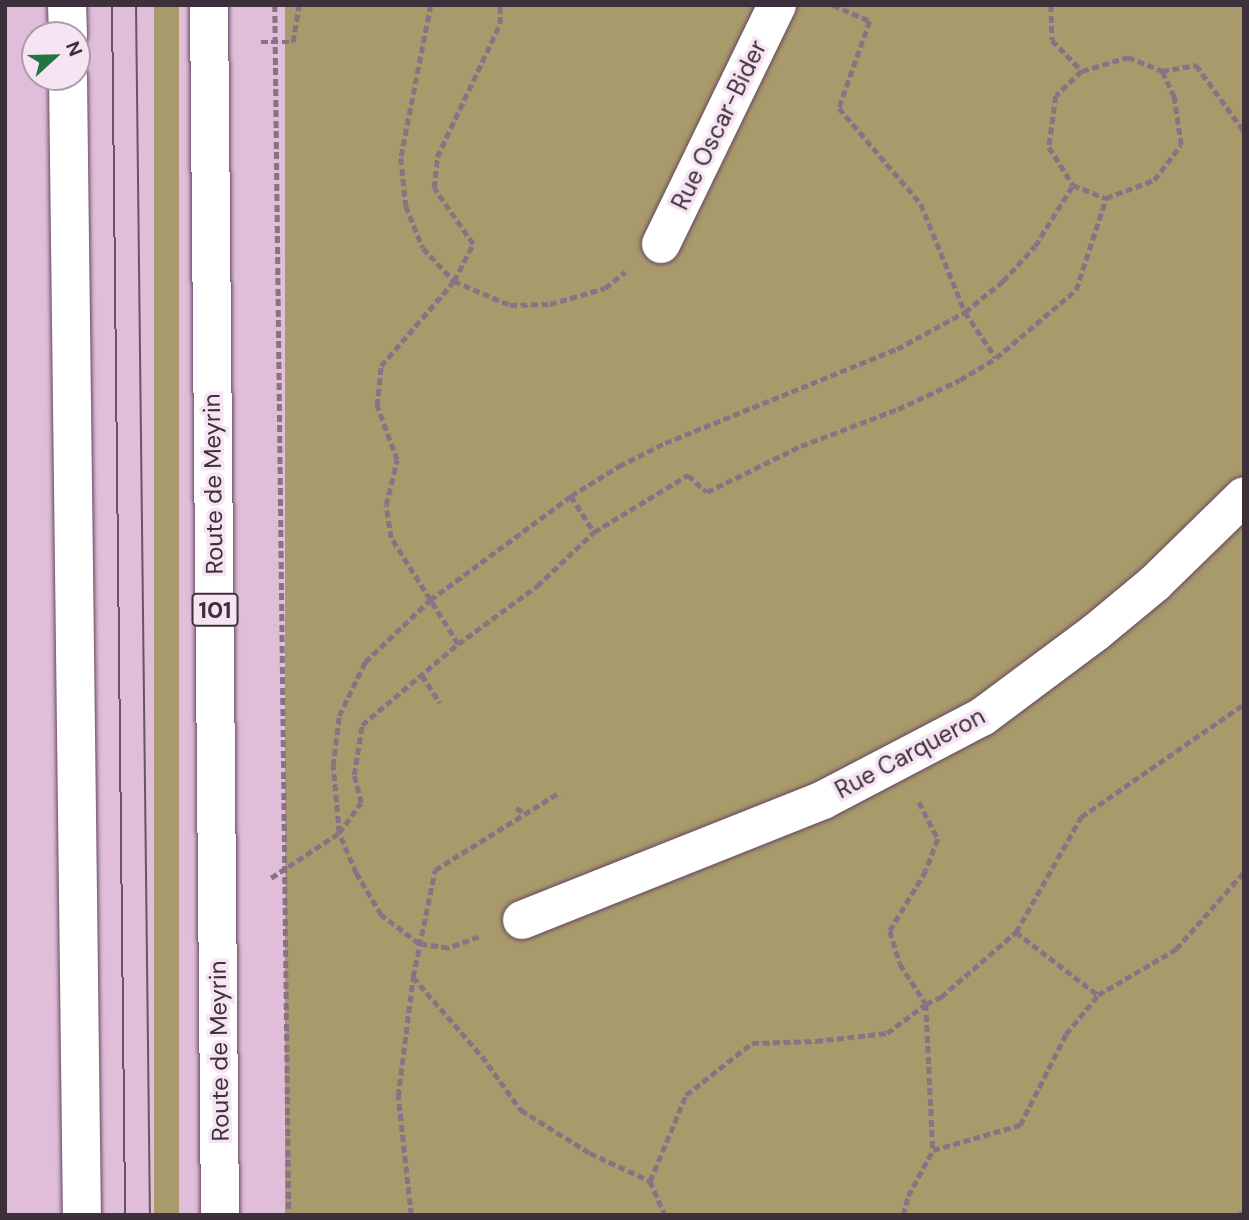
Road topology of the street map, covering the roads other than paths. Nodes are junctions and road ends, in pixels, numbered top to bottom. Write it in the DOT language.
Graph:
graph roads {
  1 [pos="209,5"];
  2 [pos="777,5"];
  3 [pos="68,91"];
  4 [pos="661,244"];
  5 [pos="1244,496"];
  6 [pos="522,920"];
  7 [pos="82,1215"];
  8 [pos="220,1215"];
  1 -- 8 [label="main road, Route de Meyrin / 101"];
  2 -- 4 [label="main road, Rue Oscar-Bider"];
  3 -- 7 [label="main road"];
  5 -- 6 [label="main road, Rue Carqueron"];
}
